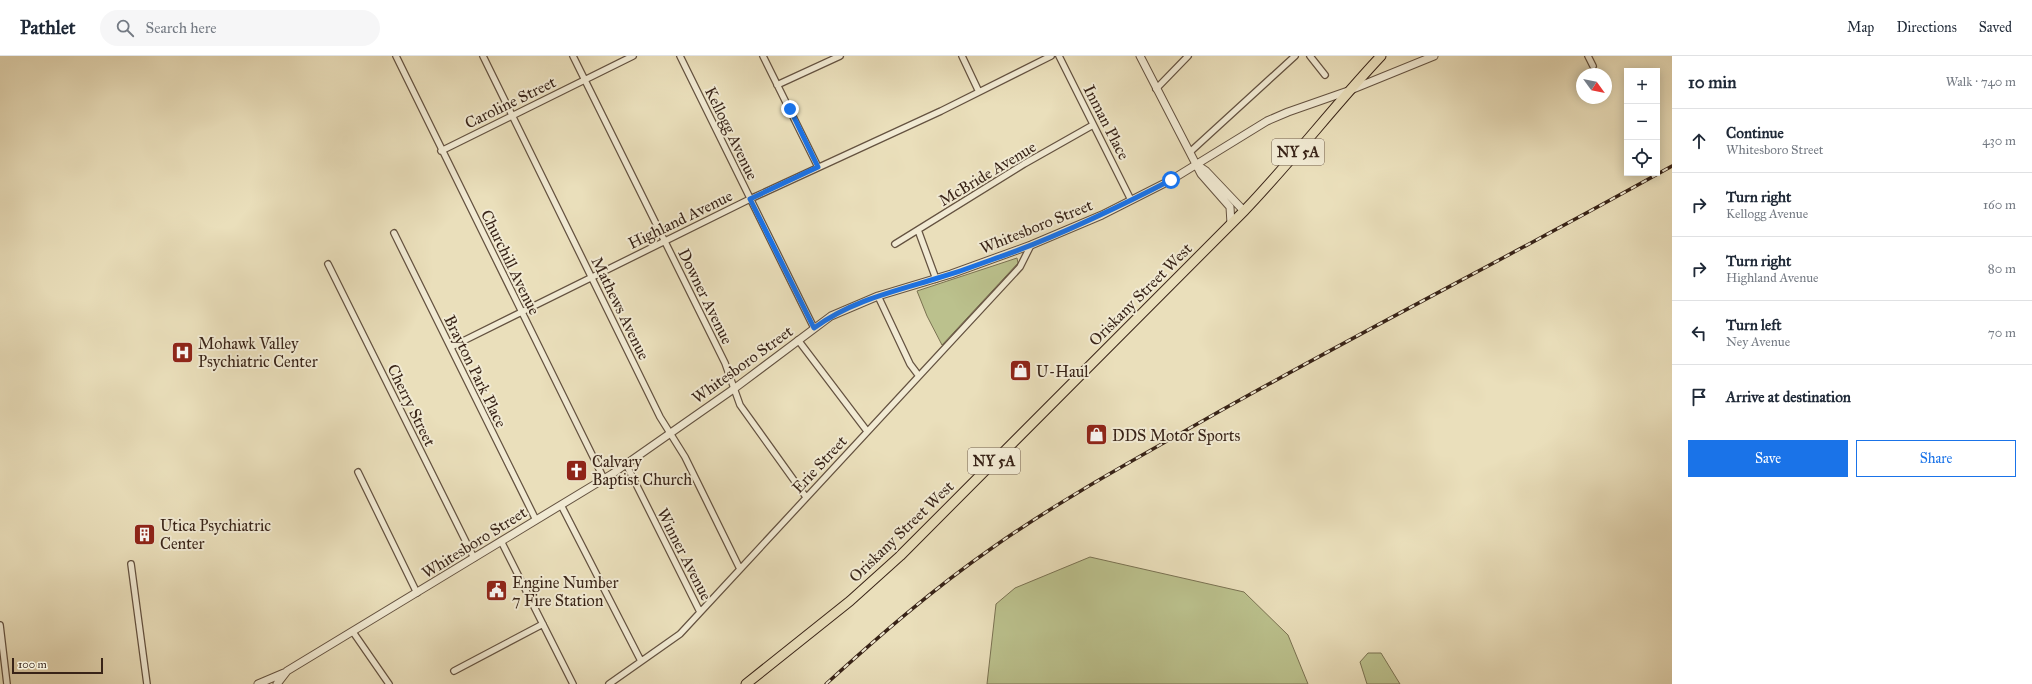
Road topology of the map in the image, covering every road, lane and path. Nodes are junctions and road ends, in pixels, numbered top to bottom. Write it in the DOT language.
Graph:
graph roads {
  1 [pos="396,56"];
  2 [pos="483,56"];
  3 [pos="573,56"];
  4 [pos="633,56"];
  5 [pos="680,56"];
  6 [pos="763,56"];
  7 [pos="840,56"];
  8 [pos="962,56"];
  9 [pos="1051,56"];
  10 [pos="1059,56"];
  11 [pos="1140,56"];
  12 [pos="1188,56"];
  13 [pos="1295,56"];
  14 [pos="1310,56"];
  15 [pos="1381,56"];
  16 [pos="1434,56"];
  17 [pos="1588,56"];
  18 [pos="1593,66"];
  19 [pos="1325,75"];
  20 [pos="584,80"];
  21 [pos="778,85"];
  22 [pos="1156,89"];
  23 [pos="979,92"];
  24 [pos="1348,92"];
  25 [pos="513,116"];
  26 [pos="1093,125"];
  27 [pos="441,151"];
  28 [pos="1190,152"];
  29 [pos="1196,165"];
  30 [pos="818,167"];
  31 [pos="750,199"];
  32 [pos="1131,200"];
  33 [pos="1244,211"];
  34 [pos="1231,224"];
  35 [pos="918,230"];
  36 [pos="394,233"];
  37 [pos="665,241"];
  38 [pos="895,244"];
  39 [pos="1031,245"];
  40 [pos="328,264"];
  41 [pos="591,278"];
  42 [pos="936,279"];
  43 [pos="878,296"];
  44 [pos="521,312"];
  45 [pos="814,328"];
  46 [pos="798,340"];
  47 [pos="451,347"];
  48 [pos="919,376"];
  49 [pos="735,388"];
  50 [pos="867,431"];
  51 [pos="671,433"];
  52 [pos="626,464"];
  53 [pos="358,472"];
  54 [pos="604,479"];
  55 [pos="806,498"];
  56 [pos="561,505"];
  57 [pos="536,520"];
  58 [pos="502,541"];
  59 [pos="474,558"];
  60 [pos="131,564"];
  61 [pos="740,569"];
  62 [pos="418,593"];
  63 [pos="700,612"];
  64 [pos="543,624"];
  65 [pos="0,625"];
  66 [pos="353,632"];
  67 [pos="642,661"];
  68 [pos="288,671"];
  69 [pos="454,671"];
  70 [pos="7,684"];
  71 [pos="147,684"];
  72 [pos="258,684"];
  73 [pos="277,684"];
  74 [pos="389,684"];
  75 [pos="573,684"];
  76 [pos="609,684"];
  77 [pos="746,684"];
  1 -- 27 [label="street, Churchill Avenue"];
  2 -- 25 [label="street, Mathews Avenue"];
  3 -- 20 [label="street, Downer Avenue"];
  4 -- 20 [label="street, Caroline Street"];
  5 -- 31 [label="street, Kellogg Avenue"];
  6 -- 21 [label="street"];
  7 -- 21 [label="street"];
  8 -- 23 [label="street"];
  9 -- 23 [label="street, Highland Avenue"];
  10 -- 26 [label="street, Inman Place"];
  11 -- 22 [label="street"];
  12 -- 22 [label="street"];
  13 -- 28 [label="street"];
  14 -- 19 [label="street"];
  15 -- 24 [label="main road, NY 5A"];
  16 -- 24 [label="street, Whitesboro Street"];
  17 -- 18 [label="street"];
  20 -- 25 [label="street, Caroline Street"];
  20 -- 37 [label="street, Downer Avenue"];
  21 -- 30 [label="street"];
  22 -- 28 [label="street"];
  23 -- 30 [label="street, Highland Avenue"];
  24 -- 29 [label="street, Whitesboro Street"];
  24 -- 33 [label="main road, Oriskany Street West / NY 5A"];
  25 -- 27 [label="street, Caroline Street"];
  25 -- 41 [label="street, Mathews Avenue"];
  26 -- 32 [label="street, Inman Place"];
  26 -- 35 [label="street, McBride Avenue"];
  27 -- 44 [label="street, Churchill Avenue"];
  28 -- 29 [label="street"];
  29 -- 32 [label="street, Whitesboro Street"];
  29 -- 33 [label="street"];
  29 -- 34 [label="street"];
  30 -- 31 [label="street, Highland Avenue"];
  31 -- 37 [label="street, Highland Avenue"];
  31 -- 45 [label="street, Kellogg Avenue"];
  32 -- 39 [label="street, Whitesboro Street"];
  33 -- 34 [label="main road, Oriskany Street West / NY 5A"];
  34 -- 77 [label="main road, Oriskany Street West / NY 5A"];
  35 -- 38 [label="street, McBride Avenue"];
  35 -- 42 [label="street"];
  36 -- 47 [label="street, Brayton Park Place"];
  37 -- 41 [label="street, Highland Avenue"];
  37 -- 49 [label="street, Downer Avenue"];
  39 -- 42 [label="street, Whitesboro Street"];
  39 -- 48 [label="street, Erie Street"];
  40 -- 59 [label="street, Cherry Street"];
  41 -- 44 [label="street, Highland Avenue"];
  41 -- 51 [label="street, Mathews Avenue"];
  42 -- 43 [label="street, Whitesboro Street"];
  43 -- 45 [label="street, Whitesboro Street"];
  43 -- 48 [label="street"];
  44 -- 47 [label="street, Highland Avenue"];
  44 -- 54 [label="street, Churchill Avenue"];
  45 -- 46 [label="street, Whitesboro Street"];
  46 -- 49 [label="street, Whitesboro Street"];
  46 -- 50 [label="street"];
  47 -- 57 [label="street, Brayton Park Place"];
  48 -- 50 [label="street, Erie Street"];
  49 -- 51 [label="street, Whitesboro Street"];
  49 -- 55 [label="street, Downer Avenue"];
  50 -- 55 [label="street, Erie Street"];
  51 -- 52 [label="street, Whitesboro Street"];
  51 -- 61 [label="street, Mathews Avenue"];
  52 -- 54 [label="street, Whitesboro Street"];
  52 -- 63 [label="street, Winner Avenue"];
  53 -- 62 [label="street"];
  54 -- 56 [label="street, Whitesboro Street"];
  55 -- 61 [label="street, Erie Street"];
  56 -- 57 [label="street, Whitesboro Street"];
  56 -- 67 [label="street"];
  57 -- 58 [label="street, Whitesboro Street"];
  58 -- 59 [label="street, Whitesboro Street"];
  58 -- 64 [label="street"];
  59 -- 62 [label="street, Whitesboro Street"];
  60 -- 71 [label="street"];
  61 -- 63 [label="street, Erie Street"];
  62 -- 66 [label="street, Whitesboro Street"];
  63 -- 67 [label="street, Erie Street"];
  64 -- 69 [label="street"];
  64 -- 75 [label="street"];
  65 -- 70 [label="street"];
  66 -- 68 [label="street, Whitesboro Street"];
  66 -- 74 [label="street"];
  67 -- 76 [label="street, Erie Street"];
  68 -- 72 [label="street"];
  68 -- 73 [label="street, Whitesboro Street"];
}
